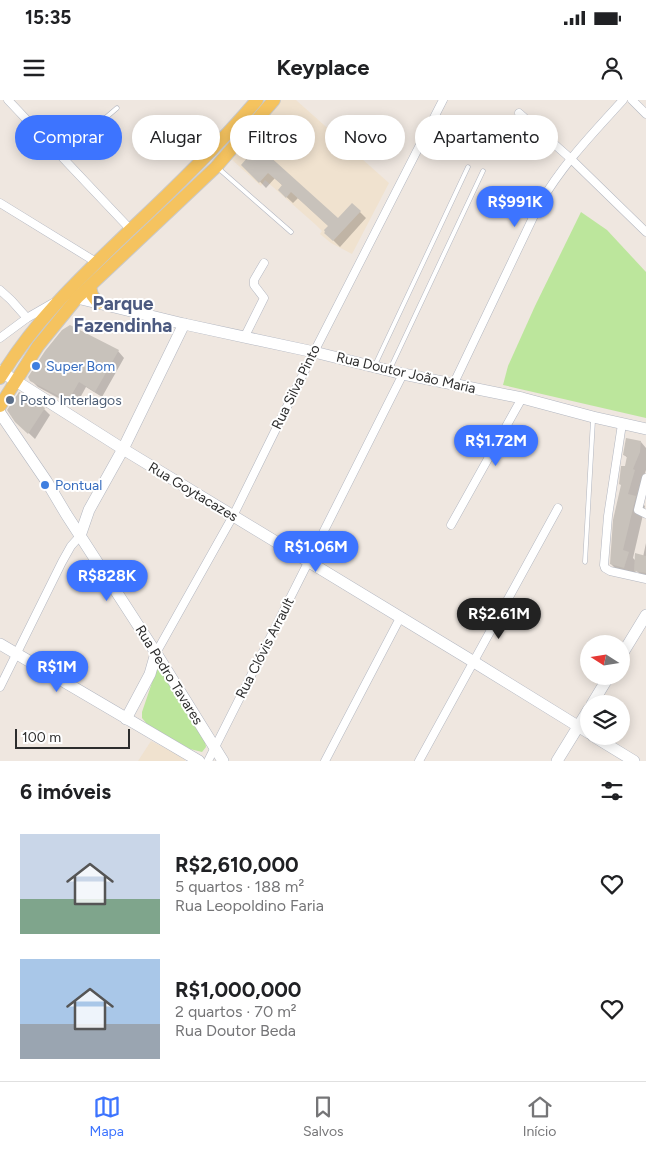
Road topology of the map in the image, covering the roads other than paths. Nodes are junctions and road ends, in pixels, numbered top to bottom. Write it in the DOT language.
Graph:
graph roads {
  1 [pos="8,100"];
  2 [pos="257,100"];
  3 [pos="274,100"];
  4 [pos="443,100"];
  5 [pos="623,100"];
  6 [pos="632,100"];
  7 [pos="116,108"];
  8 [pos="519,114"];
  9 [pos="646,114"];
  10 [pos="22,115"];
  11 [pos="108,115"];
  12 [pos="570,158"];
  13 [pos="65,160"];
  14 [pos="216,167"];
  15 [pos="468,167"];
  16 [pos="484,171"];
  17 [pos="0,203"];
  18 [pos="131,230"];
  19 [pos="291,232"];
  20 [pos="646,232"];
  21 [pos="96,262"];
  22 [pos="264,263"];
  23 [pos="90,287"];
  24 [pos="0,290"];
  25 [pos="77,298"];
  26 [pos="59,300"];
  27 [pos="98,303"];
  28 [pos="27,318"];
  29 [pos="184,324"];
  30 [pos="245,336"];
  31 [pos="0,338"];
  32 [pos="314,352"];
  33 [pos="374,367"];
  34 [pos="389,371"];
  35 [pos="1,374"];
  36 [pos="403,374"];
  37 [pos="15,381"];
  38 [pos="453,385"];
  39 [pos="522,398"];
  40 [pos="0,406"];
  41 [pos="0,413"];
  42 [pos="594,417"];
  43 [pos="622,424"];
  44 [pos="646,429"];
  45 [pos="123,449"];
  46 [pos="646,478"];
  47 [pos="644,492"];
  48 [pos="558,508"];
  49 [pos="89,510"];
  50 [pos="66,514"];
  51 [pos="646,514"];
  52 [pos="233,516"];
  53 [pos="451,525"];
  54 [pos="80,536"];
  55 [pos="308,562"];
  56 [pos="584,562"];
  57 [pos="646,580"];
  58 [pos="646,615"];
  59 [pos="400,618"];
  60 [pos="630,641"];
  61 [pos="0,644"];
  62 [pos="156,653"];
  63 [pos="16,654"];
  64 [pos="474,662"];
  65 [pos="166,668"];
  66 [pos="150,674"];
  67 [pos="0,687"];
  68 [pos="126,719"];
  69 [pos="580,724"];
  70 [pos="578,727"];
  71 [pos="608,745"];
  72 [pos="214,748"];
  73 [pos="199,761"];
  74 [pos="208,761"];
  75 [pos="223,761"];
  76 [pos="325,761"];
  77 [pos="420,761"];
  78 [pos="558,761"];
  79 [pos="634,761"];
  1 -- 10 [label="street"];
  2 -- 18 [label="main road"];
  3 -- 14 [label="main road"];
  4 -- 32 [label="street, Rua Silva Pinto"];
  5 -- 12 [label="street"];
  6 -- 9 [label="street"];
  7 -- 11 [label="lane"];
  8 -- 12 [label="street"];
  12 -- 20 [label="street"];
  12 -- 38 [label="street"];
  13 -- 18 [label="street"];
  14 -- 19 [label="lane"];
  14 -- 23 [label="main road"];
  15 -- 33 [label="lane"];
  16 -- 34 [label="lane"];
  17 -- 21 [label="street"];
  18 -- 21 [label="main road"];
  21 -- 26 [label="main road"];
  22 -- 30 [label="street"];
  23 -- 25 [label="main road"];
  23 -- 27 [label="main road"];
  24 -- 28 [label="street"];
  25 -- 26 [label="main road"];
  25 -- 27 [label="street, Rua Doutor João Maria"];
  25 -- 37 [label="main road"];
  26 -- 28 [label="street"];
  26 -- 35 [label="main road"];
  27 -- 29 [label="street, Rua Doutor João Maria"];
  28 -- 31 [label="street"];
  29 -- 30 [label="street, Rua Doutor João Maria"];
  29 -- 45 [label="street"];
  30 -- 32 [label="street, Rua Doutor João Maria"];
  32 -- 33 [label="street, Rua Doutor João Maria"];
  32 -- 52 [label="street, Rua Silva Pinto"];
  33 -- 34 [label="street, Rua Doutor João Maria"];
  34 -- 36 [label="street, Rua Doutor João Maria"];
  35 -- 37 [label="street, Rua Goytacazes"];
  36 -- 38 [label="street, Rua Doutor João Maria"];
  36 -- 55 [label="street, Rua Clóvis Arrault"];
  37 -- 40 [label="main road"];
  37 -- 45 [label="street, Rua Goytacazes"];
  38 -- 39 [label="street, Rua Doutor João Maria"];
  39 -- 42 [label="street, Rua Doutor João Maria"];
  39 -- 53 [label="street"];
  41 -- 50 [label="street, Rua Pedro Tavares"];
  42 -- 43 [label="street, Rua Doutor João Maria"];
  42 -- 56 [label="lane"];
  43 -- 44 [label="street, Rua Doutor João Maria"];
  43 -- 57 [label="street"];
  45 -- 49 [label="street"];
  45 -- 52 [label="street, Rua Goytacazes"];
  46 -- 47 [label="street"];
  47 -- 51 [label="street"];
  48 -- 64 [label="street"];
  49 -- 50 [label="street"];
  49 -- 54 [label="street"];
  50 -- 54 [label="street, Rua Pedro Tavares"];
  52 -- 55 [label="street, Rua Goytacazes"];
  52 -- 62 [label="street, Rua Silva Pinto"];
  54 -- 62 [label="street, Rua Pedro Tavares"];
  54 -- 63 [label="street"];
  55 -- 59 [label="street, Rua Goytacazes"];
  55 -- 72 [label="street, Rua Clóvis Arrault"];
  58 -- 60 [label="street"];
  59 -- 64 [label="street, Rua Goytacazes"];
  59 -- 76 [label="street"];
  61 -- 63 [label="street"];
  62 -- 65 [label="street, Rua Pedro Tavares"];
  62 -- 66 [label="street, Rua Silva Pinto"];
  63 -- 67 [label="street"];
  63 -- 68 [label="street"];
  64 -- 70 [label="street, Rua Goytacazes"];
  64 -- 77 [label="street"];
  65 -- 66 [label="street"];
  65 -- 72 [label="street, Rua Pedro Tavares"];
  66 -- 68 [label="street, Rua Silva Pinto"];
  68 -- 73 [label="street"];
  69 -- 70 [label="street"];
  70 -- 78 [label="street"];
  71 -- 79 [label="street"];
  72 -- 74 [label="street, Rua Clóvis Arrault"];
  72 -- 75 [label="street, Rua Pedro Tavares"];
}
